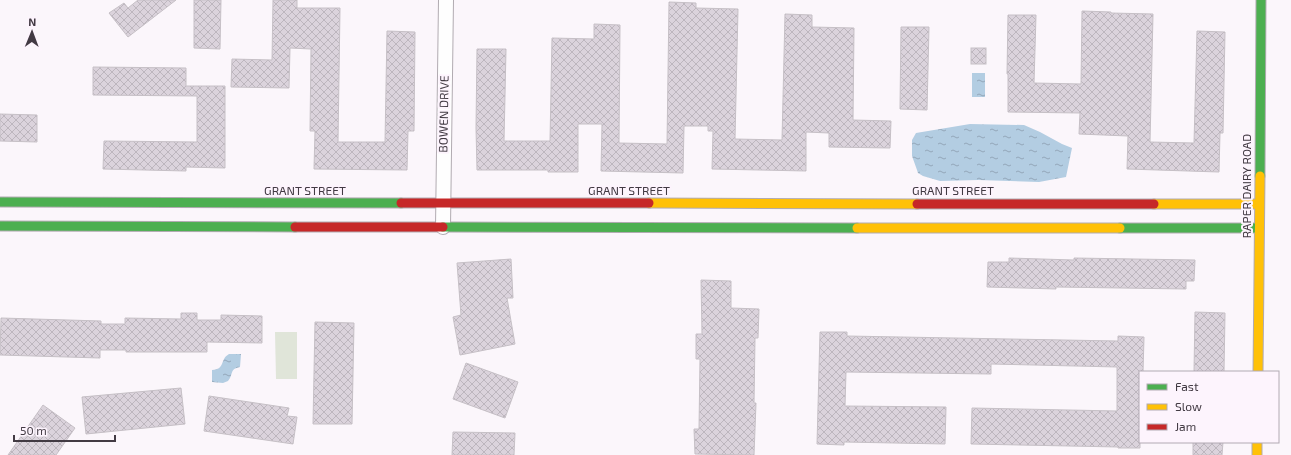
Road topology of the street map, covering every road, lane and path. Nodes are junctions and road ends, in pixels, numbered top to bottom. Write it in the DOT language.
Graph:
graph roads {
  1 [pos="446,0"];
  2 [pos="1261,0"];
  3 [pos="0,202"];
  4 [pos="58,202"];
  5 [pos="242,203"];
  6 [pos="277,203"];
  7 [pos="443,203"];
  8 [pos="608,203"];
  9 [pos="1259,204"];
  10 [pos="0,226"];
  11 [pos="58,227"];
  12 [pos="242,227"];
  13 [pos="276,227"];
  14 [pos="442,227"];
  15 [pos="599,227"];
  16 [pos="619,227"];
  17 [pos="1259,228"];
  18 [pos="1258,371"];
  19 [pos="1257,443"];
  20 [pos="1257,455"];
  1 -- 7 [label="street, BOWEN DRIVE"];
  2 -- 9 [label="street, RAPER DAIRY ROAD"];
  3 -- 4 [label="street, GRANT STREET"];
  4 -- 5 [label="street, GRANT STREET"];
  4 -- 11 [label="street"];
  5 -- 6 [label="street, GRANT STREET"];
  5 -- 12 [label="street"];
  6 -- 7 [label="street, GRANT STREET"];
  6 -- 13 [label="street"];
  7 -- 8 [label="street, GRANT STREET"];
  7 -- 14 [label="street, BOWEN DRIVE"];
  8 -- 9 [label="street, GRANT STREET"];
  8 -- 15 [label="street"];
  8 -- 16 [label="street"];
  9 -- 17 [label="street, RAPER DAIRY ROAD"];
  10 -- 11 [label="street"];
  11 -- 12 [label="street"];
  12 -- 13 [label="street"];
  13 -- 14 [label="street"];
  14 -- 15 [label="street"];
  15 -- 16 [label="street"];
  16 -- 17 [label="street"];
  17 -- 18 [label="street, RAPER DAIRY ROAD"];
  19 -- 20 [label="street"];
}
